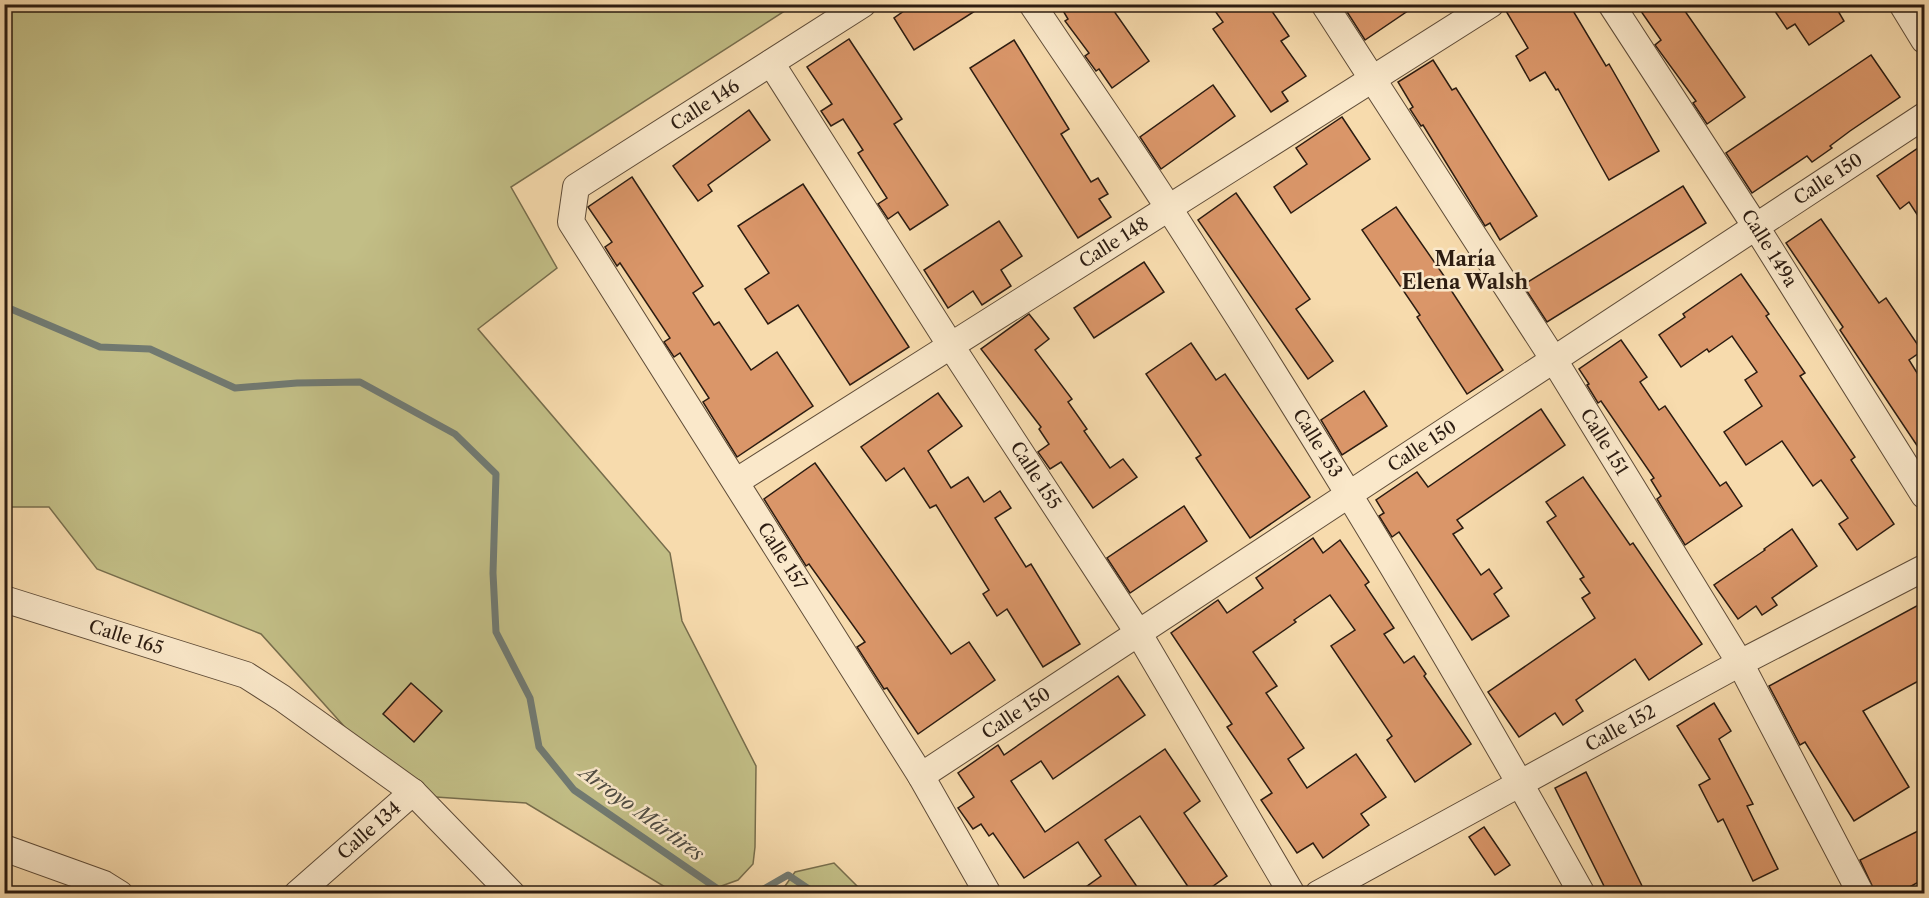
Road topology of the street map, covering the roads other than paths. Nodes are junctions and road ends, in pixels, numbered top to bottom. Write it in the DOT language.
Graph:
graph roads {
  1 [pos="863,4"];
  2 [pos="1032,4"];
  3 [pos="1324,4"];
  4 [pos="1491,4"];
  5 [pos="1611,4"];
  6 [pos="1902,4"];
  7 [pos="1924,40"];
  8 [pos="771,63"];
  9 [pos="1373,79"];
  10 [pos="1924,116"];
  11 [pos="1169,208"];
  12 [pos="571,222"];
  13 [pos="1756,227"];
  14 [pos="951,346"];
  15 [pos="1554,360"];
  16 [pos="737,481"];
  17 [pos="1351,495"];
  18 [pos="1924,495"];
  19 [pos="1924,568"];
  20 [pos="4,599"];
  21 [pos="1139,634"];
  22 [pos="1740,663"];
  23 [pos="921,776"];
  24 [pos="1521,783"];
  25 [pos="413,792"];
  26 [pos="4,848"];
  27 [pos="112,889"];
  28 [pos="297,894"];
  29 [pos="512,894"];
  30 [pos="988,894"];
  31 [pos="1292,894"];
  32 [pos="1318,894"];
  33 [pos="1582,894"];
  34 [pos="1860,894"];
  1 -- 8 [label="street, Calle 146"];
  2 -- 11 [label="street, Calle 153"];
  3 -- 9 [label="street, Calle 151"];
  4 -- 9 [label="street, Calle 148"];
  5 -- 13 [label="street, Calle 149a"];
  6 -- 7 [label="street"];
  8 -- 12 [label="street, Calle 146"];
  8 -- 14 [label="street, Calle 155"];
  9 -- 11 [label="street, Calle 148"];
  9 -- 15 [label="street, Calle 151"];
  10 -- 13 [label="street, Calle 150"];
  11 -- 14 [label="street, Calle 148"];
  11 -- 17 [label="street, Calle 153"];
  12 -- 16 [label="street, Calle 157"];
  13 -- 15 [label="street, Calle 150"];
  13 -- 18 [label="street, Calle 149a"];
  14 -- 16 [label="street, Calle 148"];
  14 -- 21 [label="street, Calle 155"];
  15 -- 17 [label="street, Calle 150"];
  15 -- 22 [label="street, Calle 151"];
  16 -- 23 [label="street, Calle 157"];
  17 -- 21 [label="street, Calle 150"];
  17 -- 24 [label="street, Calle 153"];
  19 -- 22 [label="street, Calle 152"];
  20 -- 25 [label="street, Calle 165"];
  21 -- 23 [label="street, Calle 150"];
  21 -- 31 [label="street, Calle 155"];
  22 -- 24 [label="street, Calle 152"];
  22 -- 34 [label="street, Calle 151"];
  23 -- 30 [label="street, Calle 157"];
  24 -- 32 [label="street, Calle 152"];
  24 -- 33 [label="street, Calle 153"];
  25 -- 28 [label="street, Calle 134"];
  25 -- 29 [label="street, Calle 165"];
  26 -- 27 [label="street"];
}
